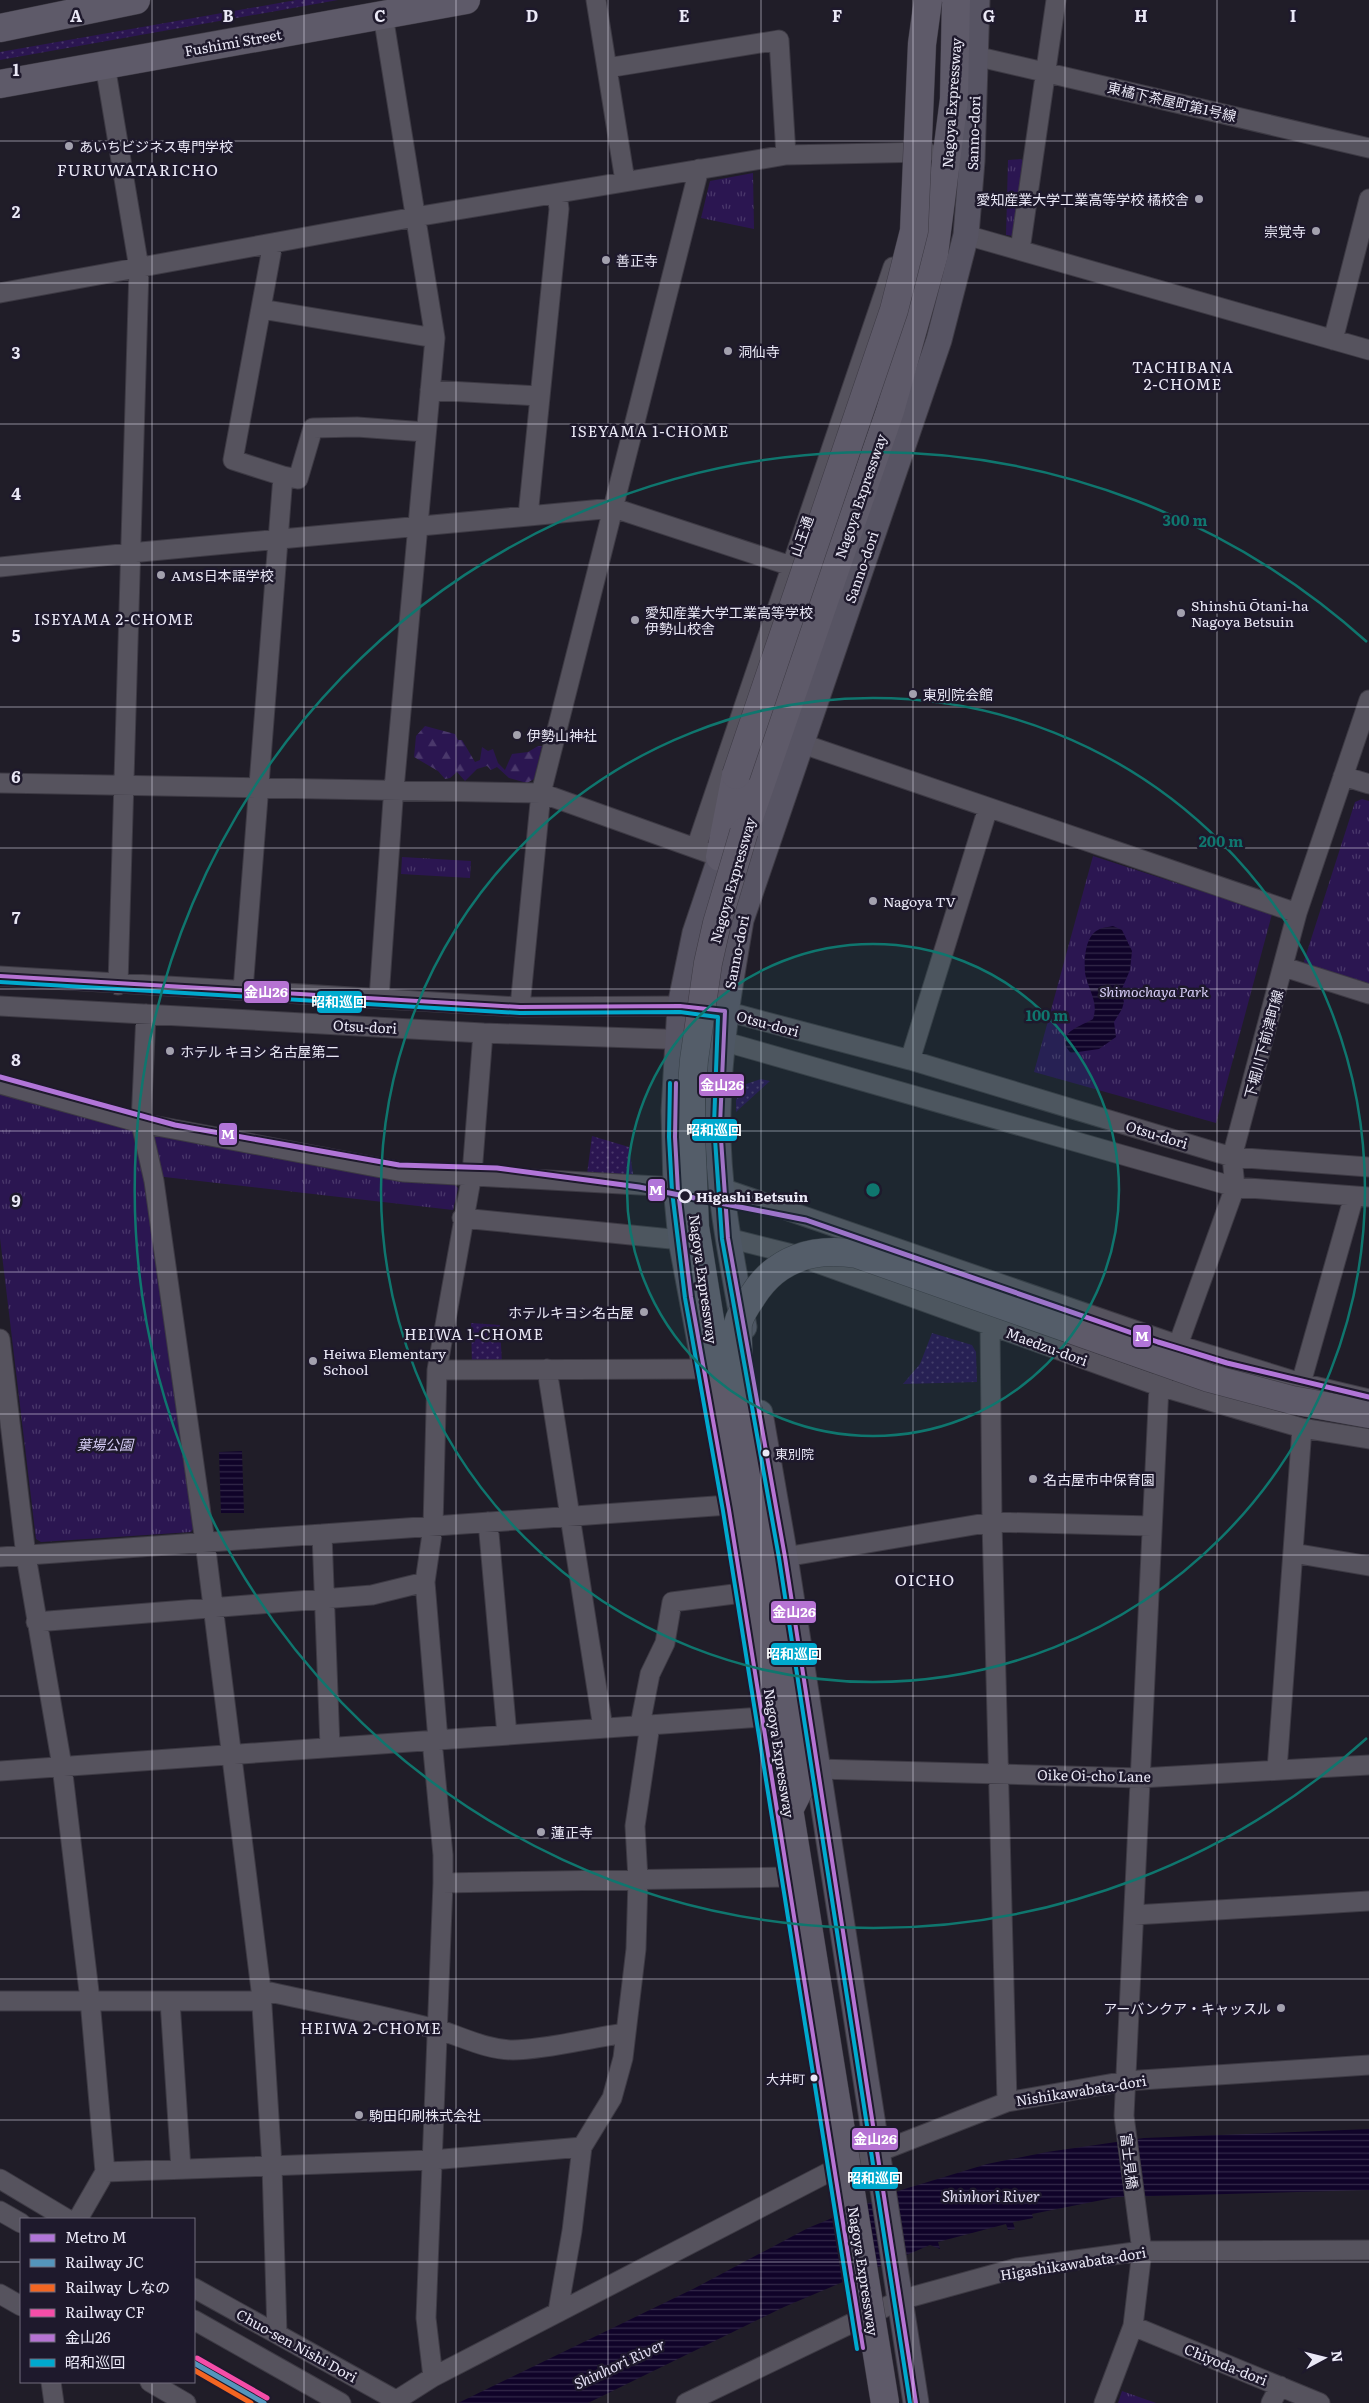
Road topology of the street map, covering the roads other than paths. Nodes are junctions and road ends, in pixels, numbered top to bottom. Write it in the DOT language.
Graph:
graph roads {
  1 [pos="136,0"];
  2 [pos="466,0"];
  3 [pos="596,0"];
  4 [pos="928,0"];
  5 [pos="933,0"];
  6 [pos="956,0"];
  7 [pos="977,0"];
  8 [pos="1056,0"];
  9 [pos="383,15"];
  10 [pos="0,28"];
  11 [pos="975,56"];
  12 [pos="105,65"];
  13 [pos="607,68"];
  14 [pos="1044,71"];
  15 [pos="0,84"];
  16 [pos="1369,148"];
  17 [pos="927,152"];
  18 [pos="786,155"];
  19 [pos="699,169"];
  20 [pos="625,181"];
  21 [pos="557,194"];
  22 [pos="1369,199"];
  23 [pos="415,218"];
  24 [pos="966,234"];
  25 [pos="922,235"];
  26 [pos="273,244"];
  27 [pos="1020,250"];
  28 [pos="140,268"];
  29 [pos="0,293"];
  30 [pos="261,309"];
  31 [pos="435,338"];
  32 [pos="1333,340"];
  33 [pos="1369,350"];
  34 [pos="430,390"];
  35 [pos="539,396"];
  36 [pos="426,432"];
  37 [pos="283,476"];
  38 [pos="614,508"];
  39 [pos="528,516"];
  40 [pos="418,526"];
  41 [pos="277,539"];
  42 [pos="130,552"];
  43 [pos="791,566"];
  44 [pos="0,567"];
  45 [pos="1369,700"];
  46 [pos="800,743"];
  47 [pos="1343,776"];
  48 [pos="0,783"];
  49 [pos="1369,784"];
  50 [pos="125,785"];
  51 [pos="259,788"];
  52 [pos="394,789"];
  53 [pos="541,793"];
  54 [pos="988,808"];
  55 [pos="708,852"];
  56 [pos="1297,913"];
  57 [pos="1284,967"];
  58 [pos="0,976"];
  59 [pos="118,985"];
  60 [pos="243,990"];
  61 [pos="1369,994"];
  62 [pos="379,998"];
  63 [pos="0,1006"];
  64 [pos="680,1006"];
  65 [pos="520,1007"];
  66 [pos="725,1011"];
  67 [pos="146,1014"];
  68 [pos="483,1033"];
  69 [pos="678,1040"];
  70 [pos="722,1041"];
  71 [pos="910,1060"];
  72 [pos="0,1084"];
  73 [pos="141,1123"];
  74 [pos="1232,1157"];
  75 [pos="1369,1166"];
  76 [pos="472,1174"];
  77 [pos="676,1187"];
  78 [pos="1235,1187"];
  79 [pos="722,1188"];
  80 [pos="1362,1196"];
  81 [pos="462,1218"];
  82 [pos="728,1238"];
  83 [pos="681,1240"];
  84 [pos="990,1325"];
  85 [pos="0,1339"];
  86 [pos="1178,1345"];
  87 [pos="1,1358"];
  88 [pos="705,1368"];
  89 [pos="547,1369"];
  90 [pos="437,1370"];
  91 [pos="1301,1384"];
  92 [pos="1159,1386"];
  93 [pos="1369,1399"];
  94 [pos="1369,1414"];
  95 [pos="1302,1428"];
  96 [pos="1369,1439"];
  97 [pos="728,1506"];
  98 [pos="570,1517"];
  99 [pos="488,1522"];
  100 [pos="992,1522"];
  101 [pos="1152,1526"];
  102 [pos="433,1527"];
  103 [pos="322,1534"];
  104 [pos="205,1542"];
  105 [pos="1293,1553"];
  106 [pos="26,1556"];
  107 [pos="785,1556"];
  108 [pos="0,1558"];
  109 [pos="1369,1566"];
  110 [pos="425,1582"];
  111 [pos="742,1593"];
  112 [pos="323,1600"];
  113 [pos="212,1609"];
  114 [pos="36,1622"];
  115 [pos="762,1717"];
  116 [pos="645,1725"];
  117 [pos="603,1728"];
  118 [pos="507,1735"];
  119 [pos="435,1740"];
  120 [pos="330,1747"];
  121 [pos="232,1754"];
  122 [pos="1369,1765"];
  123 [pos="62,1766"];
  124 [pos="818,1769"];
  125 [pos="1277,1770"];
  126 [pos="0,1771"];
  127 [pos="999,1772"];
  128 [pos="1140,1778"];
  129 [pos="789,1810"];
  130 [pos="787,1877"];
  131 [pos="638,1879"];
  132 [pos="443,1883"];
  133 [pos="1369,1901"];
  134 [pos="1134,1915"];
  135 [pos="261,1996"];
  136 [pos="90,2000"];
  137 [pos="170,2001"];
  138 [pos="0,2002"];
  139 [pos="437,2029"];
  140 [pos="626,2032"];
  141 [pos="1369,2065"];
  142 [pos="1126,2081"];
  143 [pos="1007,2102"];
  144 [pos="582,2147"];
  145 [pos="878,2151"];
  146 [pos="432,2160"];
  147 [pos="272,2166"];
  148 [pos="182,2169"];
  149 [pos="834,2169"];
  150 [pos="104,2172"];
  151 [pos="0,2179"];
  152 [pos="0,2211"];
  153 [pos="65,2218"];
  154 [pos="79,2218"];
  155 [pos="20,2222"];
  156 [pos="1369,2250"];
  157 [pos="1142,2251"];
  158 [pos="195,2289"];
  159 [pos="0,2294"];
  160 [pos="900,2300"];
  161 [pos="20,2305"];
  162 [pos="558,2311"];
  163 [pos="195,2321"];
  164 [pos="859,2322"];
  165 [pos="1133,2326"];
  166 [pos="277,2333"];
  167 [pos="433,2377"];
  168 [pos="51,2383"];
  169 [pos="152,2383"];
  170 [pos="1280,2386"];
  171 [pos="396,2402"];
  172 [pos="54,2403"];
  173 [pos="186,2403"];
  174 [pos="341,2403"];
  175 [pos="686,2403"];
  176 [pos="872,2403"];
  177 [pos="885,2403"];
  178 [pos="916,2403"];
  179 [pos="1104,2403"];
  180 [pos="1271,2403"];
  181 [pos="1320,2403"];
  1 -- 10 [label="highway"];
  2 -- 9 [label="highway, Fushimi Street"];
  3 -- 13 [label="street"];
  4 -- 55 [label="highway, bridge"];
  5 -- 17 [label="main road"];
  6 -- 129 [label="highway, Nagoya Expressway, bridge"];
  7 -- 11 [label="main road, Sanno-dori"];
  8 -- 14 [label="street"];
  9 -- 12 [label="highway, Fushimi Street"];
  9 -- 23 [label="street"];
  11 -- 14 [label="street, 東橘下茶屋町第1号線"];
  11 -- 24 [label="main road, Sanno-dori"];
  12 -- 15 [label="highway, Fushimi Street"];
  12 -- 28 [label="street"];
  13 -- 18 [label="street"];
  13 -- 20 [label="street"];
  14 -- 16 [label="street, 東橘下茶屋町第1号線"];
  14 -- 27 [label="street"];
  17 -- 18 [label="street"];
  17 -- 25 [label="main road"];
  18 -- 19 [label="street"];
  19 -- 20 [label="street"];
  19 -- 38 [label="street"];
  20 -- 21 [label="street"];
  21 -- 23 [label="street"];
  21 -- 35 [label="street"];
  22 -- 32 [label="street"];
  23 -- 26 [label="street"];
  23 -- 31 [label="street"];
  24 -- 27 [label="street"];
  24 -- 46 [label="main road, Sanno-dori"];
  25 -- 43 [label="street, 山王通"];
  25 -- 55 [label="main road"];
  26 -- 28 [label="street"];
  26 -- 30 [label="street"];
  27 -- 32 [label="street"];
  28 -- 29 [label="street"];
  28 -- 42 [label="street"];
  30 -- 31 [label="street"];
  30 -- 37 [label="street"];
  31 -- 34 [label="street"];
  32 -- 33 [label="street"];
  34 -- 35 [label="street"];
  34 -- 36 [label="street"];
  35 -- 39 [label="street"];
  36 -- 37 [label="street"];
  36 -- 40 [label="street"];
  37 -- 41 [label="street"];
  38 -- 39 [label="street"];
  38 -- 43 [label="street"];
  38 -- 53 [label="street"];
  39 -- 40 [label="street"];
  40 -- 41 [label="street"];
  40 -- 52 [label="street"];
  41 -- 42 [label="street"];
  41 -- 51 [label="street"];
  42 -- 44 [label="street"];
  42 -- 50 [label="street"];
  43 -- 55 [label="street, 山王通"];
  45 -- 47 [label="street, 下堀川下前津町線"];
  46 -- 54 [label="street"];
  46 -- 66 [label="main road, Sanno-dori"];
  47 -- 49 [label="street"];
  47 -- 56 [label="street, 下堀川下前津町線"];
  48 -- 50 [label="street"];
  50 -- 51 [label="street"];
  50 -- 59 [label="street"];
  51 -- 52 [label="street"];
  51 -- 60 [label="street"];
  52 -- 53 [label="street"];
  52 -- 62 [label="street"];
  53 -- 55 [label="street"];
  53 -- 65 [label="street"];
  54 -- 56 [label="street"];
  54 -- 71 [label="street"];
  55 -- 64 [label="main road"];
  56 -- 57 [label="street, 下堀川下前津町線"];
  57 -- 61 [label="street"];
  57 -- 74 [label="street, 下堀川下前津町線"];
  58 -- 59 [label="street, Otsu-dori"];
  59 -- 60 [label="street, Otsu-dori"];
  60 -- 62 [label="street, Otsu-dori"];
  62 -- 65 [label="street, Otsu-dori"];
  63 -- 67 [label="street, Otsu-dori"];
  64 -- 65 [label="street, Otsu-dori"];
  64 -- 66 [label="street, Otsu-dori"];
  64 -- 69 [label="main road"];
  66 -- 70 [label="main road, Sanno-dori"];
  66 -- 71 [label="street, Otsu-dori"];
  67 -- 68 [label="street, Otsu-dori"];
  67 -- 73 [label="street"];
  68 -- 69 [label="street, Otsu-dori"];
  68 -- 76 [label="street"];
  69 -- 70 [label="street, Otsu-dori"];
  69 -- 77 [label="main road"];
  70 -- 78 [label="street, Otsu-dori"];
  70 -- 79 [label="main road, Sanno-dori"];
  71 -- 74 [label="street, Otsu-dori"];
  72 -- 73 [label="street"];
  73 -- 76 [label="street"];
  73 -- 104 [label="street"];
  74 -- 75 [label="street, Otsu-dori"];
  74 -- 78 [label="street, 下堀川下前津町線"];
  76 -- 77 [label="street"];
  76 -- 81 [label="street"];
  77 -- 83 [label="main road"];
  78 -- 80 [label="street, Otsu-dori"];
  78 -- 86 [label="street, 下堀川下前津町線"];
  79 -- 82 [label="main road, Sanno-dori"];
  79 -- 86 [label="street"];
  80 -- 91 [label="street"];
  81 -- 83 [label="street"];
  81 -- 90 [label="street"];
  82 -- 84 [label="street, Maedzu-dori"];
  82 -- 107 [label="main road, Sanno-dori"];
  83 -- 88 [label="main road"];
  84 -- 92 [label="street, Maedzu-dori"];
  84 -- 100 [label="street"];
  85 -- 87 [label="street"];
  86 -- 91 [label="street"];
  86 -- 92 [label="street, 下堀川下前津町線"];
  87 -- 106 [label="street"];
  88 -- 89 [label="street"];
  88 -- 97 [label="main road"];
  89 -- 90 [label="street"];
  89 -- 98 [label="street"];
  90 -- 102 [label="street"];
  91 -- 93 [label="street"];
  92 -- 95 [label="street, Maedzu-dori"];
  92 -- 101 [label="street, 富士見橋"];
  94 -- 129 [label="highway, bridge"];
  95 -- 96 [label="street, Maedzu-dori"];
  95 -- 105 [label="street"];
  97 -- 98 [label="street"];
  97 -- 111 [label="main road"];
  98 -- 99 [label="street"];
  98 -- 117 [label="street"];
  99 -- 102 [label="street"];
  99 -- 118 [label="street"];
  100 -- 101 [label="street"];
  100 -- 107 [label="street"];
  100 -- 127 [label="street"];
  101 -- 128 [label="street, 富士見橋"];
  102 -- 103 [label="street"];
  102 -- 110 [label="street"];
  103 -- 104 [label="street"];
  103 -- 112 [label="street"];
  104 -- 106 [label="street"];
  104 -- 113 [label="street"];
  105 -- 109 [label="street"];
  105 -- 125 [label="street"];
  106 -- 108 [label="street"];
  106 -- 114 [label="street"];
  107 -- 124 [label="main road, Sanno-dori"];
  110 -- 112 [label="street"];
  110 -- 119 [label="street"];
  111 -- 115 [label="main road"];
  111 -- 116 [label="street"];
  112 -- 113 [label="street"];
  112 -- 120 [label="street"];
  113 -- 114 [label="street"];
  113 -- 121 [label="street"];
  114 -- 123 [label="street"];
  115 -- 116 [label="street"];
  115 -- 124 [label="street"];
  115 -- 130 [label="main road"];
  116 -- 117 [label="street"];
  116 -- 131 [label="street"];
  117 -- 118 [label="street"];
  118 -- 119 [label="street"];
  119 -- 120 [label="street"];
  119 -- 132 [label="street"];
  120 -- 121 [label="street"];
  121 -- 123 [label="street"];
  121 -- 135 [label="street"];
  122 -- 125 [label="street, Oike Oi-cho Lane"];
  123 -- 126 [label="street"];
  123 -- 136 [label="street"];
  124 -- 127 [label="street, Oike Oi-cho Lane"];
  124 -- 145 [label="main road, Sanno-dori"];
  125 -- 128 [label="street, Oike Oi-cho Lane"];
  127 -- 128 [label="street, Oike Oi-cho Lane"];
  127 -- 143 [label="street"];
  128 -- 134 [label="street, 富士見橋"];
  129 -- 177 [label="highway, Nagoya Expressway, bridge"];
  130 -- 131 [label="street"];
  130 -- 149 [label="main road"];
  131 -- 132 [label="street"];
  131 -- 140 [label="street"];
  132 -- 139 [label="street"];
  133 -- 134 [label="street"];
  134 -- 142 [label="street, 富士見橋"];
  135 -- 137 [label="street"];
  135 -- 139 [label="street"];
  135 -- 147 [label="street"];
  136 -- 137 [label="street"];
  136 -- 138 [label="street"];
  136 -- 150 [label="street"];
  137 -- 148 [label="street"];
  139 -- 140 [label="street"];
  139 -- 146 [label="street"];
  140 -- 144 [label="street"];
  141 -- 142 [label="street, Nishikawabata-dori"];
  142 -- 143 [label="street, Nishikawabata-dori"];
  142 -- 157 [label="street, 富士見橋"];
  143 -- 145 [label="street, Nishikawabata-dori"];
  144 -- 146 [label="street"];
  144 -- 162 [label="street"];
  145 -- 149 [label="street, Nishikawabata-dori"];
  145 -- 160 [label="main road, Sanno-dori"];
  146 -- 147 [label="street"];
  146 -- 167 [label="street"];
  147 -- 148 [label="street"];
  147 -- 166 [label="street"];
  148 -- 150 [label="street"];
  149 -- 162 [label="street, Nishikawabata-dori"];
  149 -- 164 [label="main road"];
  150 -- 154 [label="street"];
  151 -- 153 [label="street"];
  152 -- 155 [label="street"];
  156 -- 157 [label="street, Higashikawabata-dori"];
  157 -- 160 [label="street, Higashikawabata-dori"];
  157 -- 165 [label="street, 富士見橋"];
  158 -- 166 [label="street, Chuo-sen Nishi Dori"];
  159 -- 161 [label="street"];
  160 -- 164 [label="street, Higashikawabata-dori"];
  160 -- 178 [label="main road, Sanno-dori"];
  162 -- 167 [label="street, Nishikawabata-dori"];
  163 -- 174 [label="street, Chuo-sen Nishi Dori"];
  164 -- 175 [label="street, Higashikawabata-dori"];
  164 -- 176 [label="main road"];
  165 -- 170 [label="street, Chiyoda-dori"];
  165 -- 179 [label="street, 富士見橋"];
  166 -- 171 [label="street, Chuo-sen Nishi Dori"];
  167 -- 171 [label="street, Nishikawabata-dori"];
  168 -- 172 [label="street"];
  169 -- 173 [label="street"];
  170 -- 180 [label="street"];
  170 -- 181 [label="street, Chiyoda-dori"];
}
